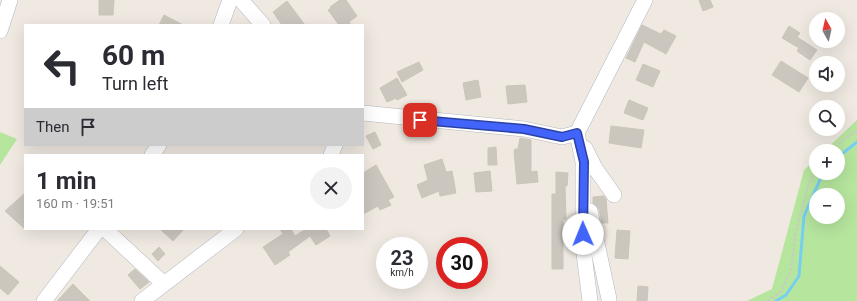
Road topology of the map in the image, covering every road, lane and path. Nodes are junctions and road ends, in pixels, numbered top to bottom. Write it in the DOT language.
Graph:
graph roads {
  1 [pos="10,0"];
  2 [pos="230,0"];
  3 [pos="241,0"];
  4 [pos="645,0"];
  5 [pos="221,24"];
  6 [pos="262,24"];
  7 [pos="0,31"];
  8 [pos="364,113"];
  9 [pos="857,131"];
  10 [pos="577,133"];
  11 [pos="839,144"];
  12 [pos="811,180"];
  13 [pos="583,181"];
  14 [pos="614,195"];
  15 [pos="98,230"];
  16 [pos="106,230"];
  17 [pos="235,230"];
  18 [pos="164,284"];
  19 [pos="609,299"];
  20 [pos="44,301"];
  21 [pos="142,301"];
  22 [pos="590,301"];
  23 [pos="767,301"];
  1 -- 7 [label="street"];
  2 -- 5 [label="street"];
  3 -- 6 [label="street"];
  4 -- 10 [label="street"];
  8 -- 10 [label="street"];
  9 -- 11 [label="path"];
  10 -- 13 [label="street"];
  10 -- 14 [label="street"];
  12 -- 23 [label="path"];
  13 -- 19 [label="street"];
  13 -- 22 [label="street"];
  15 -- 20 [label="street"];
  16 -- 18 [label="street"];
  17 -- 18 [label="street"];
  18 -- 21 [label="street"];
}
